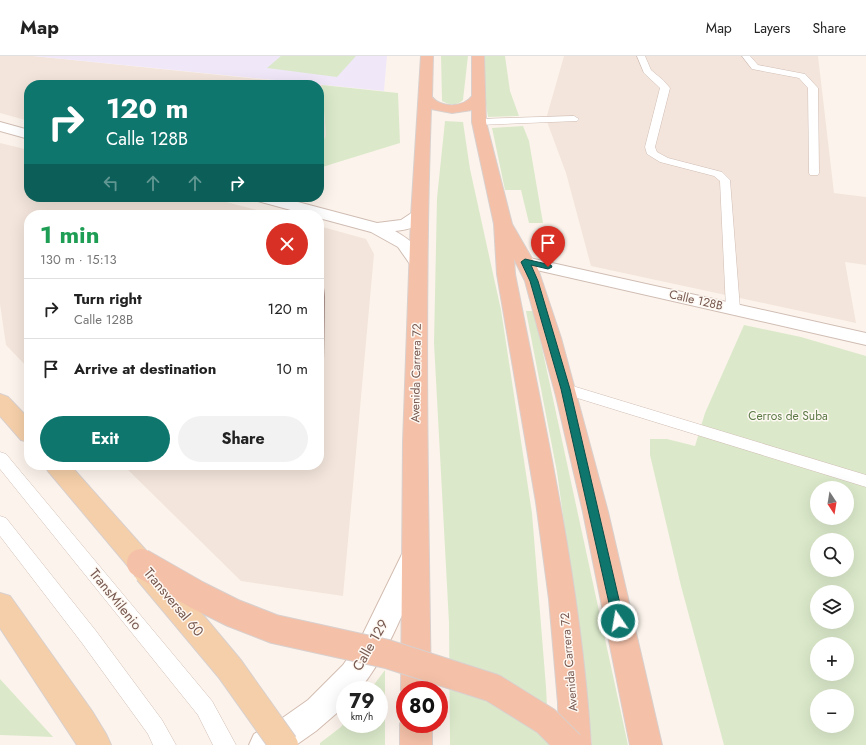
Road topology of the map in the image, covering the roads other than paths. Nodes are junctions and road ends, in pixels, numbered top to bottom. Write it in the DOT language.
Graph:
graph roads {
  1 [pos="427,56"];
  2 [pos="478,56"];
  3 [pos="641,56"];
  4 [pos="746,56"];
  5 [pos="425,97"];
  6 [pos="477,98"];
  7 [pos="574,119"];
  8 [pos="478,122"];
  9 [pos="0,126"];
  10 [pos="0,134"];
  11 [pos="24,134"];
  12 [pos="24,135"];
  13 [pos="814,173"];
  14 [pos="279,202"];
  15 [pos="309,210"];
  16 [pos="324,214"];
  17 [pos="420,216"];
  18 [pos="503,224"];
  19 [pos="377,228"];
  20 [pos="525,262"];
  21 [pos="418,264"];
  22 [pos="733,309"];
  23 [pos="866,339"];
  24 [pos="566,389"];
  25 [pos="0,402"];
  26 [pos="24,428"];
  27 [pos="0,458"];
  28 [pos="60,470"];
  29 [pos="866,481"];
  30 [pos="0,524"];
  31 [pos="414,555"];
  32 [pos="141,563"];
  33 [pos="0,605"];
  34 [pos="416,681"];
  35 [pos="416,733"];
  36 [pos="95,745"];
  37 [pos="165,745"];
  38 [pos="225,745"];
  39 [pos="265,745"];
  40 [pos="284,745"];
  41 [pos="416,745"];
  42 [pos="570,745"];
  43 [pos="575,745"];
  44 [pos="646,745"];
  1 -- 5 [label="highway, Avenida Carrera 72"];
  2 -- 6 [label="highway, Avenida Carrera 72"];
  3 -- 22 [label="lane"];
  4 -- 13 [label="lane"];
  5 -- 6 [label="highway"];
  5 -- 17 [label="highway, Avenida Carrera 72"];
  6 -- 8 [label="highway, Avenida Carrera 72"];
  7 -- 8 [label="lane"];
  8 -- 18 [label="highway, Avenida Carrera 72"];
  9 -- 11 [label="street"];
  10 -- 12 [label="street"];
  14 -- 15 [label="street"];
  16 -- 19 [label="street"];
  17 -- 19 [label="street"];
  17 -- 21 [label="highway, Avenida Carrera 72"];
  18 -- 20 [label="highway, Avenida Carrera 72"];
  18 -- 43 [label="highway, Avenida Carrera 72"];
  19 -- 21 [label="street"];
  20 -- 22 [label="street, Calle 128B"];
  20 -- 24 [label="highway, Avenida Carrera 72"];
  21 -- 31 [label="highway, Avenida Carrera 72"];
  22 -- 23 [label="street, Calle 128B"];
  24 -- 29 [label="lane"];
  24 -- 44 [label="highway, Avenida Carrera 72"];
  25 -- 26 [label="main road"];
  27 -- 38 [label="lane, TransMilenio"];
  28 -- 32 [label="main road, Transversal 60"];
  30 -- 37 [label="lane"];
  31 -- 34 [label="highway, Avenida Carrera 72"];
  31 -- 39 [label="street, Calle 129"];
  32 -- 40 [label="main road, Transversal 60, bridge"];
  32 -- 42 [label="highway, bridge"];
  33 -- 36 [label="main road"];
  35 -- 41 [label="highway"];
}
